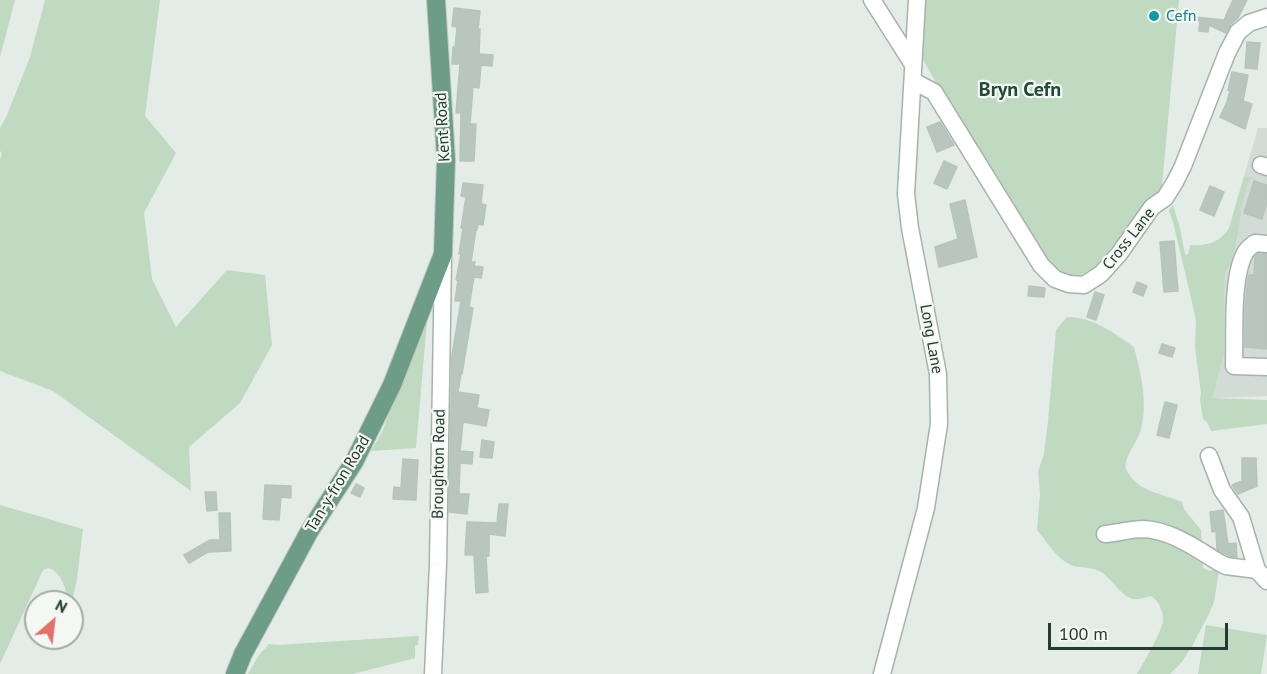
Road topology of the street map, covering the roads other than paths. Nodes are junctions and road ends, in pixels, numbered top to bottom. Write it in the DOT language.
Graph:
graph roads {
  1 [pos="436,0"];
  2 [pos="872,0"];
  3 [pos="917,0"];
  4 [pos="1267,17"];
  5 [pos="912,63"];
  6 [pos="913,81"];
  7 [pos="1267,244"];
  8 [pos="443,254"];
  9 [pos="1267,367"];
  10 [pos="1209,456"];
  11 [pos="1106,534"];
  12 [pos="1262,576"];
  13 [pos="235,674"];
  14 [pos="433,674"];
  15 [pos="882,674"];
  1 -- 8 [label="main road, Kent Road"];
  2 -- 5 [label="street"];
  3 -- 5 [label="street, Long Lane"];
  4 -- 6 [label="street, Cross Lane"];
  5 -- 6 [label="street, Long Lane"];
  6 -- 15 [label="street, Long Lane"];
  7 -- 9 [label="street"];
  8 -- 13 [label="main road, Tan-y-fron Road"];
  8 -- 14 [label="street, Broughton Road"];
  10 -- 12 [label="street"];
  11 -- 12 [label="street"];
}
